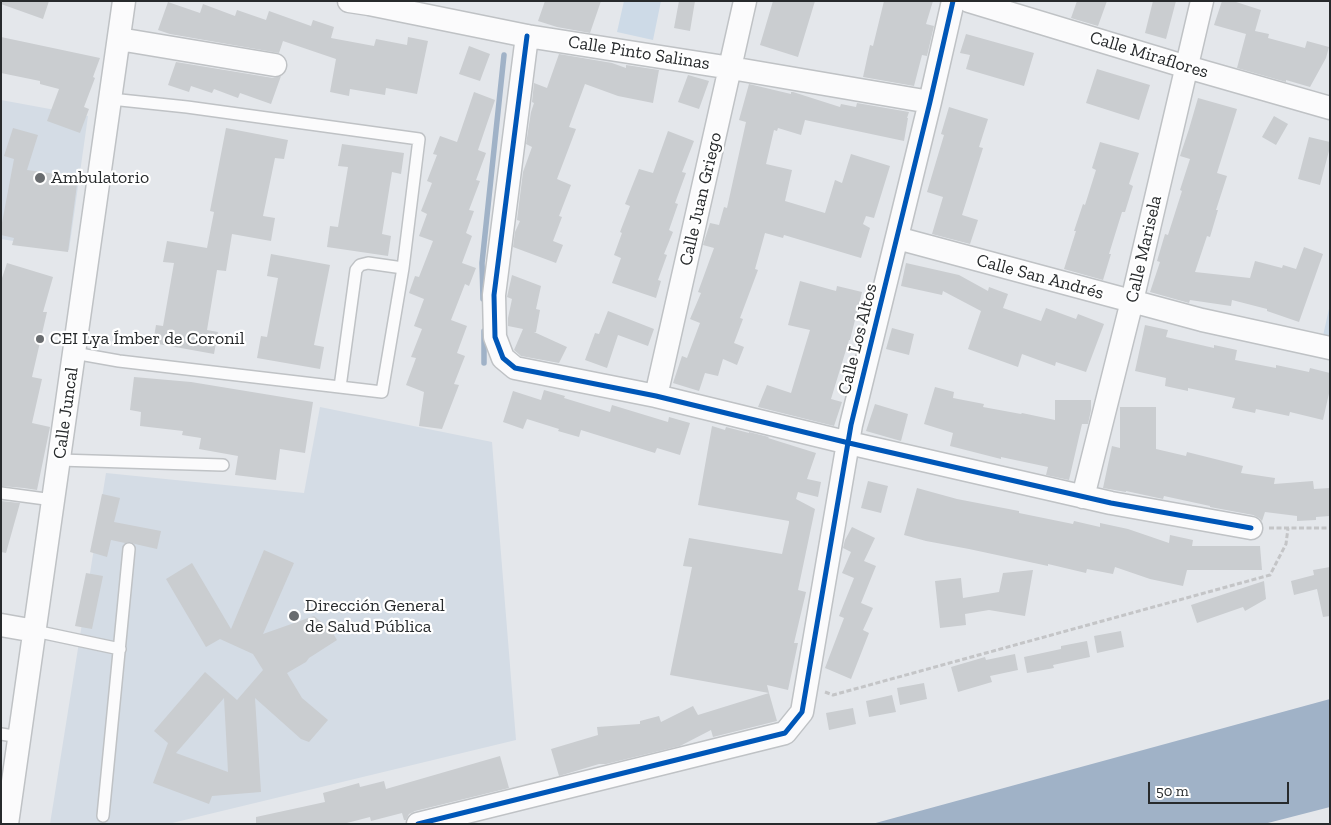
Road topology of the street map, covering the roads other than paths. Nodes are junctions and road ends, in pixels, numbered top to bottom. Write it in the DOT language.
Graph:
graph roads {
  1 [pos="124,1"];
  2 [pos="745,1"];
  3 [pos="953,1"];
  4 [pos="969,1"];
  5 [pos="1202,1"];
  6 [pos="363,2"];
  7 [pos="527,36"];
  8 [pos="119,39"];
  9 [pos="275,65"];
  10 [pos="1187,67"];
  11 [pos="731,68"];
  12 [pos="111,99"];
  13 [pos="930,102"];
  14 [pos="1330,108"];
  15 [pos="897,238"];
  16 [pos="403,268"];
  17 [pos="1132,301"];
  18 [pos="1330,348"];
  19 [pos="74,353"];
  20 [pos="340,387"];
  21 [pos="656,396"];
  22 [pos="848,443"];
  23 [pos="59,460"];
  24 [pos="223,465"];
  25 [pos="1,493"];
  26 [pos="1084,497"];
  27 [pos="54,500"];
  28 [pos="1251,528"];
  29 [pos="129,550"];
  30 [pos="1,626"];
  31 [pos="35,631"];
  32 [pos="120,649"];
  33 [pos="10,735"];
  34 [pos="103,816"];
  35 [pos="7,824"];
  36 [pos="418,824"];
  1 -- 8 [label="street, Calle Juncal"];
  2 -- 11 [label="street, Calle Juan Griego"];
  3 -- 13 [label="street, Calle Los Altos"];
  4 -- 10 [label="street, Calle Miraflores"];
  5 -- 10 [label="street, Calle Marisela"];
  6 -- 7 [label="street, Calle Pinto Salinas"];
  7 -- 11 [label="street, Calle Pinto Salinas"];
  7 -- 21 [label="street"];
  8 -- 9 [label="street"];
  8 -- 12 [label="street, Calle Juncal"];
  10 -- 14 [label="street, Calle Miraflores"];
  10 -- 17 [label="street, Calle Marisela"];
  11 -- 13 [label="street, Calle Pinto Salinas"];
  11 -- 21 [label="street, Calle Juan Griego"];
  12 -- 16 [label="lane"];
  12 -- 19 [label="street, Calle Juncal"];
  13 -- 15 [label="street, Calle Los Altos"];
  15 -- 17 [label="street, Calle San Andrés"];
  15 -- 22 [label="street, Calle Los Altos"];
  16 -- 20 [label="lane"];
  16 -- 20 [label="lane"];
  17 -- 18 [label="street, Calle San Andrés"];
  17 -- 26 [label="street, Calle Marisela"];
  19 -- 20 [label="lane"];
  19 -- 23 [label="street, Calle Juncal"];
  21 -- 22 [label="street"];
  22 -- 26 [label="street"];
  22 -- 36 [label="street, Calle Los Altos"];
  23 -- 24 [label="lane"];
  23 -- 27 [label="street, Calle Juncal"];
  25 -- 27 [label="lane"];
  26 -- 28 [label="street"];
  27 -- 31 [label="street, Calle Juncal"];
  29 -- 32 [label="lane"];
  30 -- 31 [label="street"];
  31 -- 32 [label="lane"];
  31 -- 33 [label="street, Calle Juncal"];
  32 -- 34 [label="lane"];
  33 -- 35 [label="street, Calle Juncal"];
}
